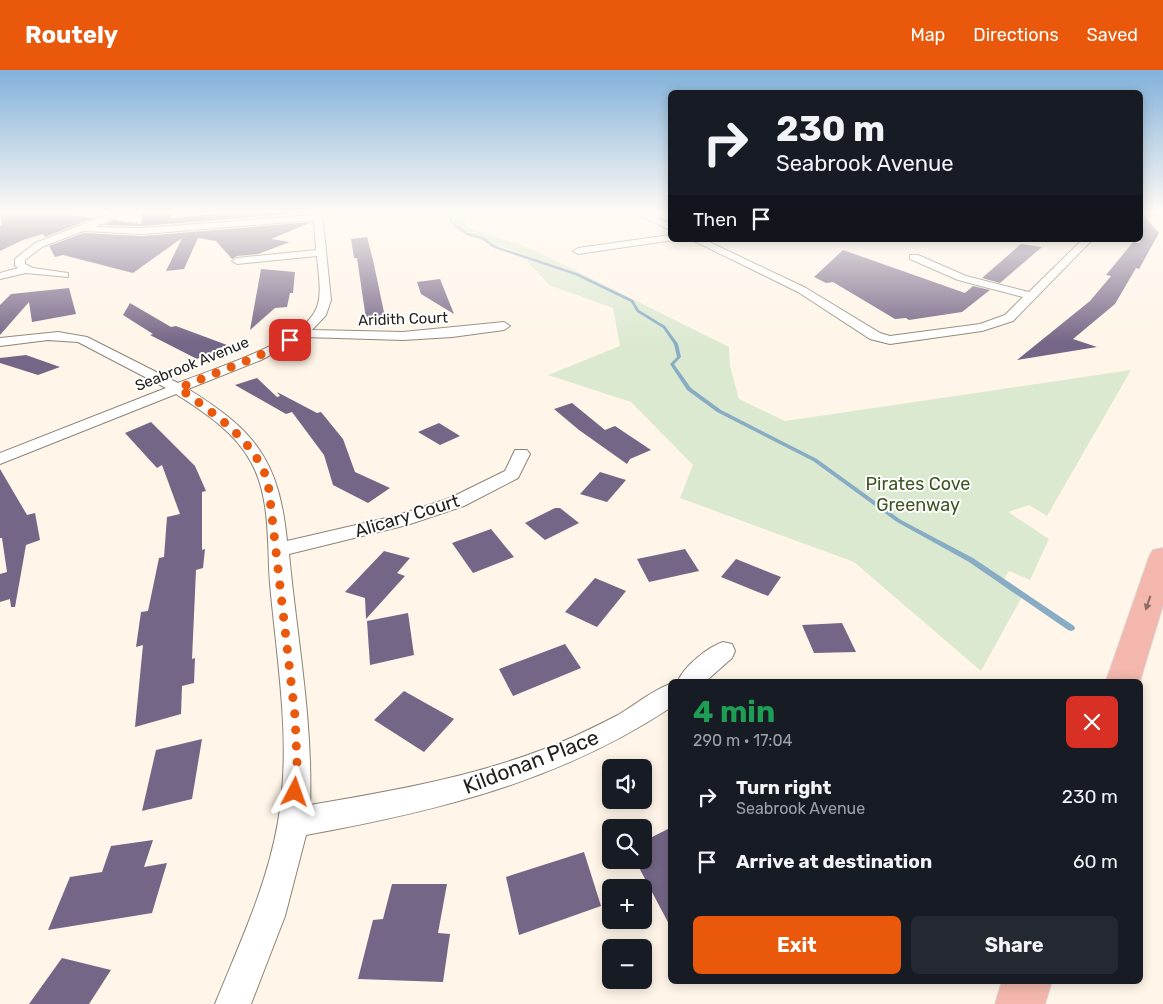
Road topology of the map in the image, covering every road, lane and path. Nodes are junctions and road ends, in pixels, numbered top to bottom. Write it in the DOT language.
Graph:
graph roads {
  1 [pos="23,256"];
  2 [pos="294,256"];
  3 [pos="321,256"];
  4 [pos="730,256"];
  5 [pos="1073,256"];
  6 [pos="914,257"];
  7 [pos="237,261"];
  8 [pos="25,270"];
  9 [pos="64,275"];
  10 [pos="0,276"];
  11 [pos="1033,296"];
  12 [pos="504,326"];
  13 [pos="302,333"];
  14 [pos="0,342"];
  15 [pos="179,388"];
  16 [pos="521,454"];
  17 [pos="0,459"];
  18 [pos="277,550"];
  19 [pos="1163,557"];
  20 [pos="723,651"];
  21 [pos="692,679"];
  22 [pos="1124,679"];
  23 [pos="668,696"];
  24 [pos="293,823"];
  25 [pos="1026,984"];
  26 [pos="233,1004"];
  27 [pos="1020,1004"];
  1 -- 8 [label="street"];
  2 -- 7 [label="street"];
  3 -- 13 [label="street, Seabrook Avenue"];
  4 -- 11 [label="street"];
  5 -- 11 [label="street"];
  6 -- 11 [label="street"];
  8 -- 9 [label="street"];
  8 -- 10 [label="street"];
  12 -- 13 [label="street, Aridith Court"];
  13 -- 15 [label="street, Seabrook Avenue"];
  14 -- 15 [label="street"];
  15 -- 17 [label="street, Seabrook Avenue"];
  15 -- 18 [label="street"];
  16 -- 18 [label="street, Alicary Court"];
  18 -- 24 [label="street"];
  19 -- 22 [label="highway, one-way"];
  20 -- 21 [label="street"];
  23 -- 24 [label="street, Kildonan Place"];
  24 -- 26 [label="street"];
  25 -- 27 [label="highway"];
}
